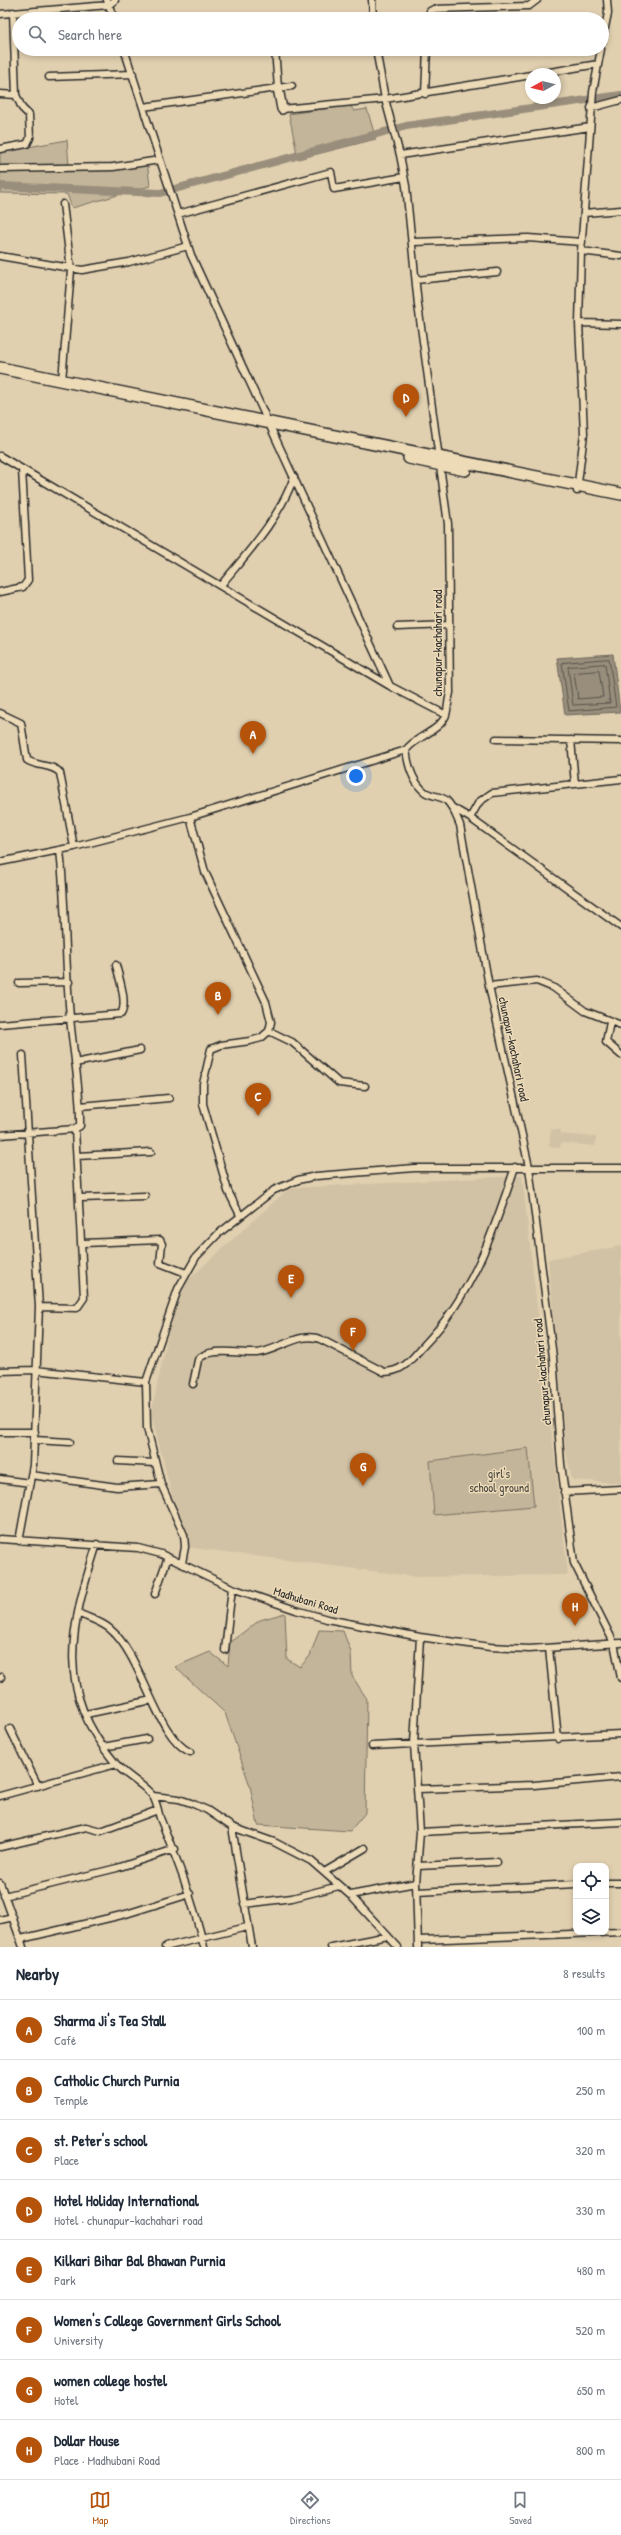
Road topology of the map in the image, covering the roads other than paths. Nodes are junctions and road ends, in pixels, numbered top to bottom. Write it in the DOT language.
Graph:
graph roads {
  1 [pos="115,0"];
  2 [pos="372,0"];
  3 [pos="537,0"];
  4 [pos="607,0"];
  5 [pos="108,2"];
  6 [pos="12,12"];
  7 [pos="13,12"];
  8 [pos="112,12"];
  9 [pos="373,12"];
  10 [pos="430,12"];
  11 [pos="608,12"];
  12 [pos="0,14"];
  13 [pos="15,56"];
  14 [pos="127,56"];
  15 [pos="276,56"];
  16 [pos="377,56"];
  17 [pos="427,56"];
  18 [pos="600,56"];
  19 [pos="598,64"];
  20 [pos="561,70"];
  21 [pos="133,74"];
  22 [pos="525,76"];
  23 [pos="49,77"];
  24 [pos="292,86"];
  25 [pos="278,88"];
  26 [pos="0,94"];
  27 [pos="425,94"];
  28 [pos="16,95"];
  29 [pos="384,99"];
  30 [pos="621,100"];
  31 [pos="592,106"];
  32 [pos="143,107"];
  33 [pos="282,109"];
  34 [pos="590,127"];
  35 [pos="0,148"];
  36 [pos="400,155"];
  37 [pos="160,160"];
  38 [pos="0,169"];
  39 [pos="404,178"];
  40 [pos="64,204"];
  41 [pos="621,210"];
  42 [pos="584,213"];
  43 [pos="178,214"];
  44 [pos="413,242"];
  45 [pos="582,242"];
  46 [pos="188,246"];
  47 [pos="582,251"];
  48 [pos="0,256"];
  49 [pos="621,256"];
  50 [pos="71,270"];
  51 [pos="497,272"];
  52 [pos="416,280"];
  53 [pos="579,323"];
  54 [pos="621,324"];
  55 [pos="0,368"];
  56 [pos="62,381"];
  57 [pos="264,423"];
  58 [pos="0,456"];
  59 [pos="440,461"];
  60 [pos="22,469"];
  61 [pos="294,477"];
  62 [pos="577,488"];
  63 [pos="621,494"];
  64 [pos="621,500"];
  65 [pos="221,585"];
  66 [pos="0,592"];
  67 [pos="449,625"];
  68 [pos="398,627"];
  69 [pos="390,686"];
  70 [pos="0,713"];
  71 [pos="446,715"];
  72 [pos="496,739"];
  73 [pos="571,740"];
  74 [pos="621,741"];
  75 [pos="406,750"];
  76 [pos="621,779"];
  77 [pos="575,784"];
  78 [pos="453,808"];
  79 [pos="190,817"];
  80 [pos="470,818"];
  81 [pos="74,847"];
  82 [pos="60,850"];
  83 [pos="0,862"];
  84 [pos="621,927"];
  85 [pos="116,965"];
  86 [pos="68,982"];
  87 [pos="19,983"];
  88 [pos="489,986"];
  89 [pos="70,1016"];
  90 [pos="610,1022"];
  91 [pos="0,1024"];
  92 [pos="621,1025"];
  93 [pos="269,1031"];
  94 [pos="140,1050"];
  95 [pos="23,1055"];
  96 [pos="621,1055"];
  97 [pos="75,1063"];
  98 [pos="365,1086"];
  99 [pos="169,1098"];
  100 [pos="80,1106"];
  101 [pos="75,1129"];
  102 [pos="30,1132"];
  103 [pos="0,1135"];
  104 [pos="151,1152"];
  105 [pos="77,1156"];
  106 [pos="515,1167"];
  107 [pos="529,1167"];
  108 [pos="621,1168"];
  109 [pos="145,1196"];
  110 [pos="80,1198"];
  111 [pos="240,1215"];
  112 [pos="83,1243"];
  113 [pos="186,1273"];
  114 [pos="39,1307"];
  115 [pos="37,1370"];
  116 [pos="0,1371"];
  117 [pos="146,1382"];
  118 [pos="193,1384"];
  119 [pos="0,1432"];
  120 [pos="35,1432"];
  121 [pos="34,1440"];
  122 [pos="70,1442"];
  123 [pos="118,1461"];
  124 [pos="155,1463"];
  125 [pos="31,1475"];
  126 [pos="0,1479"];
  127 [pos="30,1483"];
  128 [pos="161,1484"];
  129 [pos="621,1489"];
  130 [pos="564,1492"];
  131 [pos="0,1539"];
  132 [pos="19,1540"];
  133 [pos="97,1544"];
  134 [pos="168,1557"];
  135 [pos="182,1563"];
  136 [pos="232,1588"];
  137 [pos="155,1594"];
  138 [pos="78,1613"];
  139 [pos="420,1637"];
  140 [pos="614,1643"];
  141 [pos="621,1643"];
  142 [pos="549,1648"];
  143 [pos="225,1650"];
  144 [pos="621,1678"];
  145 [pos="152,1700"];
  146 [pos="86,1714"];
  147 [pos="10,1729"];
  148 [pos="621,1734"];
  149 [pos="147,1739"];
  150 [pos="558,1739"];
  151 [pos="414,1744"];
  152 [pos="372,1746"];
  153 [pos="103,1747"];
  154 [pos="190,1752"];
  155 [pos="116,1764"];
  156 [pos="621,1778"];
  157 [pos="38,1786"];
  158 [pos="418,1789"];
  159 [pos="0,1796"];
  160 [pos="153,1796"];
  161 [pos="158,1810"];
  162 [pos="621,1822"];
  163 [pos="232,1827"];
  164 [pos="420,1832"];
  165 [pos="0,1847"];
  166 [pos="365,1848"];
  167 [pos="174,1849"];
  168 [pos="497,1862"];
  169 [pos="418,1866"];
  170 [pos="326,1872"];
  171 [pos="0,1883"];
  172 [pos="416,1883"];
  173 [pos="609,1883"];
  174 [pos="621,1883"];
  175 [pos="573,1884"];
  176 [pos="339,1886"];
  177 [pos="417,1892"];
  178 [pos="190,1894"];
  179 [pos="350,1895"];
  180 [pos="4,1896"];
  181 [pos="244,1904"];
  182 [pos="13,1917"];
  183 [pos="0,1920"];
  184 [pos="248,1927"];
  185 [pos="621,1932"];
  186 [pos="388,1936"];
  187 [pos="202,1938"];
  188 [pos="21,1939"];
  189 [pos="419,1944"];
  190 [pos="23,1947"];
  191 [pos="165,1947"];
  192 [pos="204,1947"];
  193 [pos="252,1947"];
  194 [pos="331,1947"];
  195 [pos="398,1947"];
  1 -- 5 [label="street"];
  2 -- 9 [label="street"];
  3 -- 10 [label="street"];
  4 -- 11 [label="street"];
  5 -- 7 [label="street"];
  5 -- 8 [label="street"];
  6 -- 12 [label="street"];
  13 -- 28 [label="street"];
  14 -- 21 [label="street"];
  15 -- 25 [label="street"];
  16 -- 29 [label="street, chunapur-kachahari road"];
  17 -- 27 [label="street"];
  18 -- 19 [label="street"];
  19 -- 20 [label="street"];
  19 -- 31 [label="street"];
  21 -- 23 [label="street"];
  21 -- 32 [label="street"];
  22 -- 27 [label="street"];
  24 -- 25 [label="street"];
  25 -- 32 [label="street"];
  25 -- 33 [label="street"];
  26 -- 28 [label="street"];
  27 -- 29 [label="street"];
  28 -- 35 [label="street"];
  29 -- 33 [label="street"];
  29 -- 36 [label="street, chunapur-kachahari road"];
  30 -- 31 [label="street"];
  31 -- 34 [label="street"];
  32 -- 37 [label="street"];
  34 -- 36 [label="street"];
  34 -- 42 [label="street"];
  36 -- 39 [label="street, chunapur-kachahari road"];
  37 -- 38 [label="street"];
  37 -- 43 [label="street"];
  39 -- 43 [label="street"];
  39 -- 44 [label="street, chunapur-kachahari road"];
  40 -- 50 [label="street"];
  41 -- 42 [label="street"];
  42 -- 45 [label="street"];
  43 -- 46 [label="street"];
  44 -- 45 [label="street"];
  44 -- 52 [label="street, chunapur-kachahari road"];
  45 -- 47 [label="street"];
  46 -- 50 [label="street"];
  46 -- 57 [label="street"];
  47 -- 49 [label="street"];
  47 -- 53 [label="street"];
  48 -- 50 [label="street"];
  50 -- 56 [label="street"];
  51 -- 52 [label="street"];
  52 -- 59 [label="street, chunapur-kachahari road"];
  53 -- 54 [label="street"];
  53 -- 62 [label="street"];
  55 -- 56 [label="highway"];
  56 -- 57 [label="highway"];
  57 -- 59 [label="highway"];
  57 -- 61 [label="street"];
  58 -- 60 [label="street"];
  59 -- 62 [label="highway"];
  59 -- 67 [label="street, chunapur-kachahari road"];
  60 -- 65 [label="street"];
  60 -- 66 [label="street"];
  61 -- 65 [label="street"];
  61 -- 69 [label="street"];
  62 -- 63 [label="highway"];
  62 -- 64 [label="highway"];
  65 -- 69 [label="street"];
  67 -- 68 [label="street"];
  67 -- 71 [label="street, chunapur-kachahari road"];
  69 -- 71 [label="street"];
  70 -- 81 [label="street"];
  71 -- 75 [label="street"];
  72 -- 73 [label="street"];
  73 -- 74 [label="street"];
  73 -- 77 [label="street"];
  75 -- 78 [label="street"];
  75 -- 79 [label="street"];
  76 -- 77 [label="street"];
  77 -- 80 [label="street"];
  78 -- 80 [label="street"];
  78 -- 88 [label="street, chunapur-kachahari road"];
  79 -- 81 [label="street"];
  79 -- 93 [label="street"];
  80 -- 84 [label="street"];
  81 -- 82 [label="street"];
  82 -- 83 [label="street"];
  82 -- 86 [label="street"];
  85 -- 89 [label="street"];
  86 -- 87 [label="street"];
  86 -- 89 [label="street"];
  88 -- 90 [label="street"];
  88 -- 107 [label="street, chunapur-kachahari road"];
  89 -- 91 [label="street"];
  89 -- 97 [label="street"];
  90 -- 92 [label="street"];
  90 -- 96 [label="street"];
  93 -- 98 [label="street"];
  93 -- 111 [label="street"];
  94 -- 97 [label="street"];
  95 -- 102 [label="street"];
  97 -- 100 [label="street"];
  99 -- 100 [label="street"];
  100 -- 101 [label="street"];
  101 -- 102 [label="street"];
  101 -- 105 [label="street"];
  102 -- 103 [label="street"];
  102 -- 114 [label="street"];
  104 -- 105 [label="street"];
  105 -- 110 [label="street"];
  106 -- 107 [label="street"];
  106 -- 111 [label="street"];
  106 -- 118 [label="street"];
  107 -- 108 [label="street"];
  107 -- 130 [label="street, chunapur-kachahari road"];
  109 -- 110 [label="street"];
  110 -- 112 [label="street"];
  111 -- 113 [label="street"];
  112 -- 113 [label="street"];
  112 -- 114 [label="street"];
  113 -- 117 [label="street"];
  114 -- 115 [label="street"];
  115 -- 116 [label="street"];
  115 -- 117 [label="street"];
  115 -- 120 [label="street"];
  117 -- 124 [label="street"];
  119 -- 120 [label="street"];
  120 -- 121 [label="street"];
  121 -- 122 [label="street"];
  121 -- 125 [label="street"];
  123 -- 124 [label="street"];
  124 -- 128 [label="street"];
  125 -- 127 [label="street"];
  125 -- 128 [label="street"];
  126 -- 127 [label="street"];
  127 -- 132 [label="street"];
  128 -- 135 [label="street"];
  129 -- 130 [label="street"];
  130 -- 140 [label="street, chunapur-kachahari road"];
  131 -- 132 [label="street, Madhubani Road"];
  132 -- 133 [label="street, Madhubani Road"];
  133 -- 134 [label="street, Madhubani Road"];
  133 -- 138 [label="street"];
  134 -- 135 [label="street, Madhubani Road"];
  134 -- 137 [label="street"];
  135 -- 136 [label="street, Madhubani Road"];
  136 -- 139 [label="street, Madhubani Road"];
  136 -- 143 [label="street"];
  138 -- 145 [label="street"];
  138 -- 146 [label="street"];
  139 -- 142 [label="street, Madhubani Road"];
  139 -- 151 [label="street"];
  140 -- 141 [label="street, Madhubani Road"];
  140 -- 142 [label="street, Madhubani Road"];
  140 -- 144 [label="street, chunapur-kachahari road"];
  142 -- 150 [label="street"];
  145 -- 146 [label="street"];
  145 -- 154 [label="street"];
  146 -- 153 [label="street"];
  147 -- 157 [label="street"];
  148 -- 150 [label="street"];
  149 -- 153 [label="street"];
  150 -- 151 [label="street"];
  151 -- 152 [label="street"];
  151 -- 158 [label="street"];
  153 -- 155 [label="street"];
  155 -- 157 [label="street"];
  155 -- 160 [label="street"];
  156 -- 158 [label="street"];
  157 -- 159 [label="street"];
  158 -- 164 [label="street"];
  160 -- 161 [label="street"];
  160 -- 163 [label="street"];
  161 -- 165 [label="street"];
  161 -- 167 [label="street"];
  162 -- 164 [label="street"];
  163 -- 170 [label="street"];
  163 -- 181 [label="street"];
  164 -- 169 [label="street"];
  166 -- 170 [label="street"];
  167 -- 178 [label="street"];
  167 -- 180 [label="street"];
  168 -- 169 [label="street"];
  169 -- 172 [label="street"];
  170 -- 176 [label="street"];
  171 -- 180 [label="street"];
  172 -- 177 [label="street"];
  172 -- 179 [label="street"];
  173 -- 174 [label="street"];
  175 -- 177 [label="street"];
  176 -- 179 [label="street"];
  176 -- 181 [label="street"];
  177 -- 189 [label="street"];
  178 -- 187 [label="street"];
  178 -- 188 [label="street"];
  179 -- 186 [label="street"];
  180 -- 182 [label="street"];
  181 -- 184 [label="street"];
  182 -- 183 [label="street"];
  182 -- 188 [label="street"];
  184 -- 187 [label="street"];
  184 -- 193 [label="street"];
  185 -- 189 [label="street"];
  186 -- 194 [label="street"];
  186 -- 195 [label="street"];
  187 -- 191 [label="street"];
  187 -- 192 [label="street"];
  188 -- 190 [label="street"];
}
